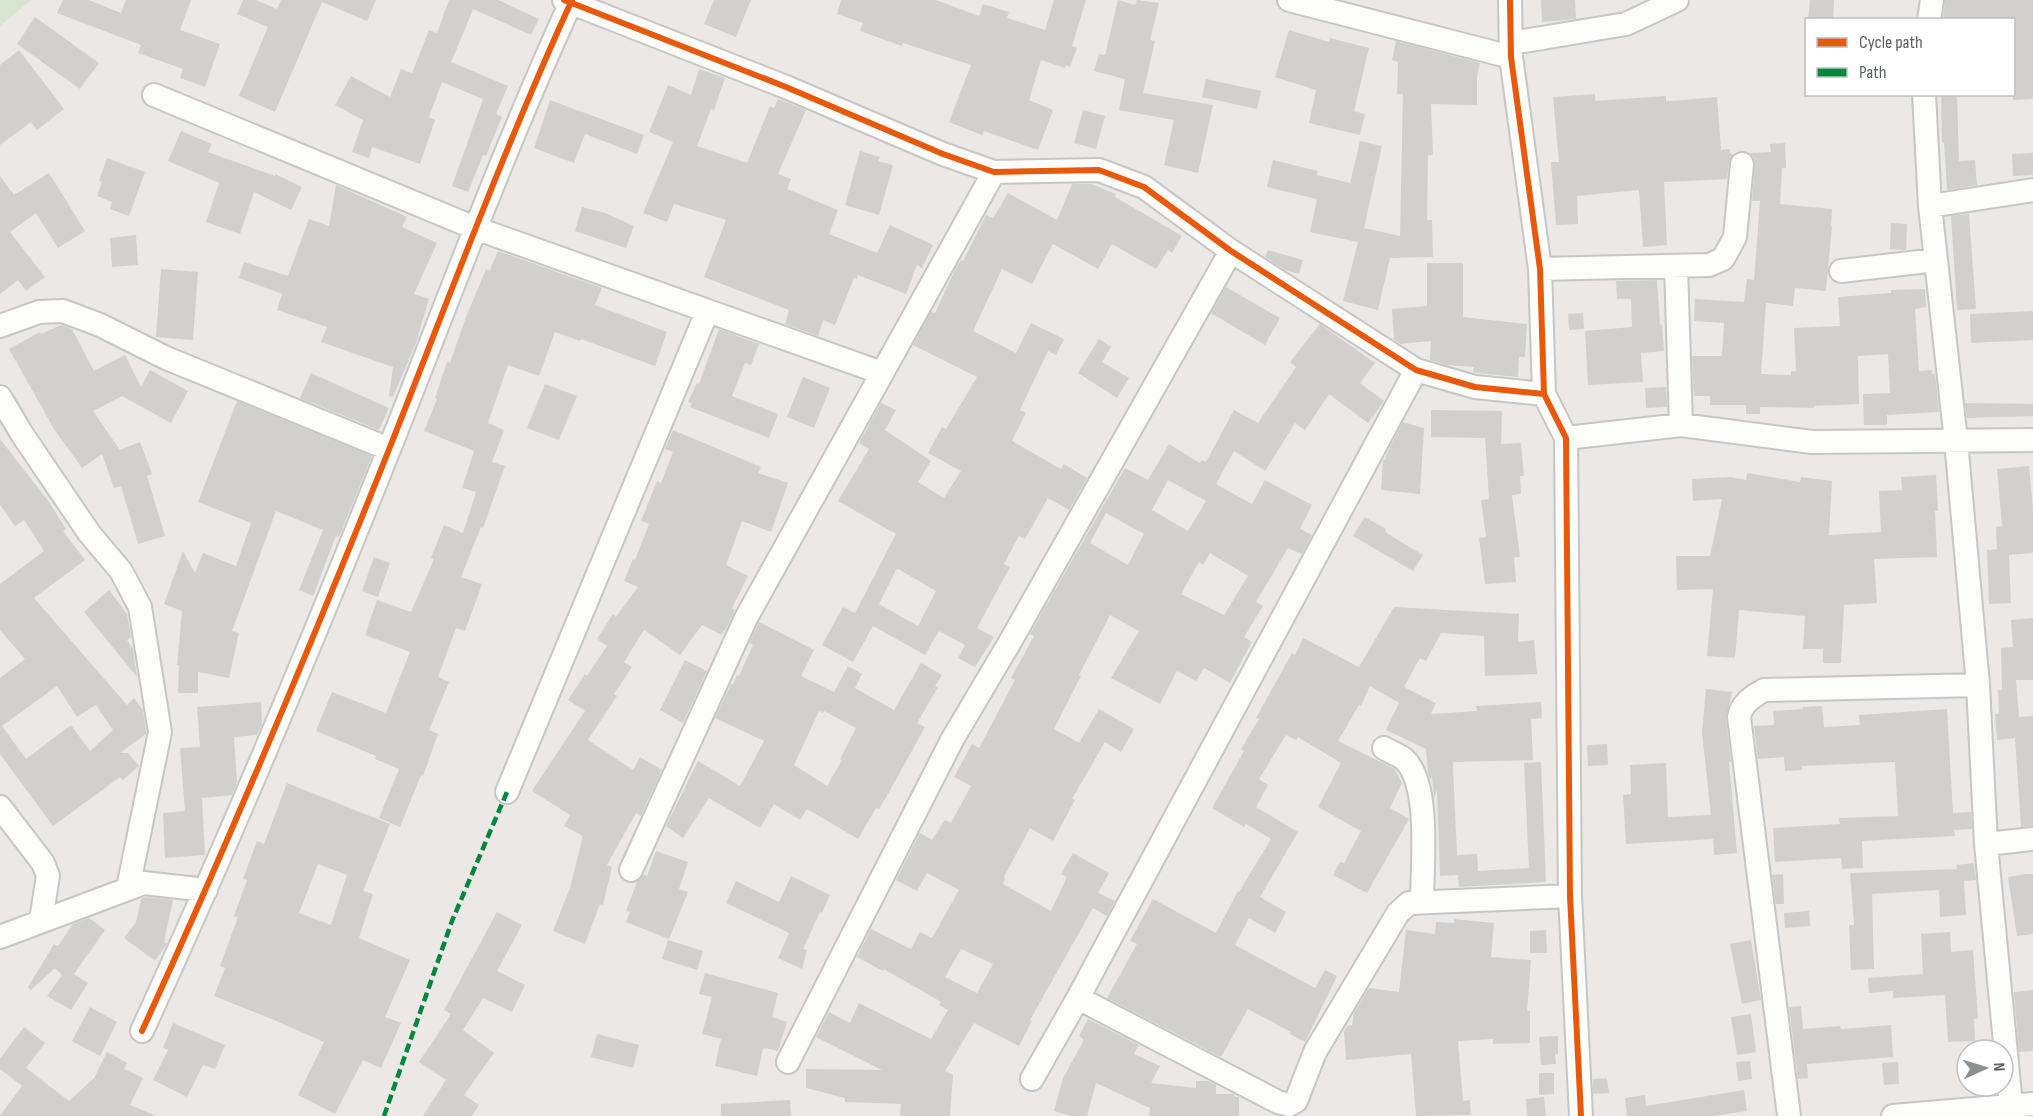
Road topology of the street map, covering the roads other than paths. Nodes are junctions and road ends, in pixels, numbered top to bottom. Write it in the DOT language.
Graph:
graph roads {
  1 [pos="1290,0"];
  2 [pos="1510,0"];
  3 [pos="1677,0"];
  4 [pos="1932,0"];
  5 [pos="569,1"];
  6 [pos="1929,18"];
  7 [pos="1512,50"];
  8 [pos="154,95"];
  9 [pos="1924,96"];
  10 [pos="1743,164"];
  11 [pos="994,172"];
  12 [pos="2033,190"];
  13 [pos="1930,206"];
  14 [pos="476,228"];
  15 [pos="1231,251"];
  16 [pos="1936,260"];
  17 [pos="1676,266"];
  18 [pos="1540,269"];
  19 [pos="1841,271"];
  20 [pos="706,312"];
  21 [pos="0,326"];
  22 [pos="1416,370"];
  23 [pos="882,374"];
  24 [pos="1544,394"];
  25 [pos="0,397"];
  26 [pos="1681,426"];
  27 [pos="1566,438"];
  28 [pos="2033,440"];
  29 [pos="1956,441"];
  30 [pos="389,449"];
  31 [pos="1978,685"];
  32 [pos="1384,748"];
  33 [pos="507,792"];
  34 [pos="0,807"];
  35 [pos="2033,839"];
  36 [pos="1986,844"];
  37 [pos="632,870"];
  38 [pos="128,888"];
  39 [pos="206,890"];
  40 [pos="1570,896"];
  41 [pos="1422,901"];
  42 [pos="41,920"];
  43 [pos="0,937"];
  44 [pos="1078,998"];
  45 [pos="142,1031"];
  46 [pos="788,1062"];
  47 [pos="1032,1079"];
  48 [pos="2022,1105"];
  49 [pos="1581,1116"];
  50 [pos="1789,1116"];
  51 [pos="1893,1116"];
  1 -- 7 [label="street"];
  2 -- 7 [label="street"];
  3 -- 7 [label="street"];
  4 -- 6 [label="street"];
  5 -- 11 [label="street"];
  5 -- 14 [label="street"];
  7 -- 18 [label="street"];
  8 -- 14 [label="street"];
  9 -- 13 [label="street"];
  10 -- 17 [label="street"];
  11 -- 15 [label="street"];
  11 -- 23 [label="street"];
  12 -- 13 [label="street"];
  13 -- 16 [label="street"];
  14 -- 20 [label="street"];
  14 -- 30 [label="street"];
  15 -- 22 [label="street"];
  15 -- 46 [label="street"];
  16 -- 19 [label="street"];
  16 -- 29 [label="street"];
  17 -- 18 [label="street"];
  17 -- 26 [label="street"];
  18 -- 24 [label="street"];
  20 -- 23 [label="street"];
  20 -- 33 [label="street"];
  21 -- 30 [label="street"];
  22 -- 24 [label="street"];
  22 -- 44 [label="street"];
  23 -- 37 [label="street"];
  24 -- 27 [label="street"];
  25 -- 38 [label="street"];
  26 -- 27 [label="street"];
  26 -- 29 [label="street"];
  27 -- 40 [label="street"];
  28 -- 29 [label="street"];
  29 -- 31 [label="street"];
  30 -- 39 [label="street"];
  31 -- 36 [label="street"];
  31 -- 50 [label="street"];
  32 -- 41 [label="street"];
  34 -- 42 [label="street"];
  35 -- 36 [label="street"];
  36 -- 48 [label="street"];
  38 -- 39 [label="street"];
  38 -- 42 [label="street"];
  39 -- 45 [label="street"];
  40 -- 41 [label="street"];
  40 -- 49 [label="street"];
  41 -- 44 [label="street"];
  42 -- 43 [label="street"];
  44 -- 47 [label="street"];
  48 -- 51 [label="street"];
}
